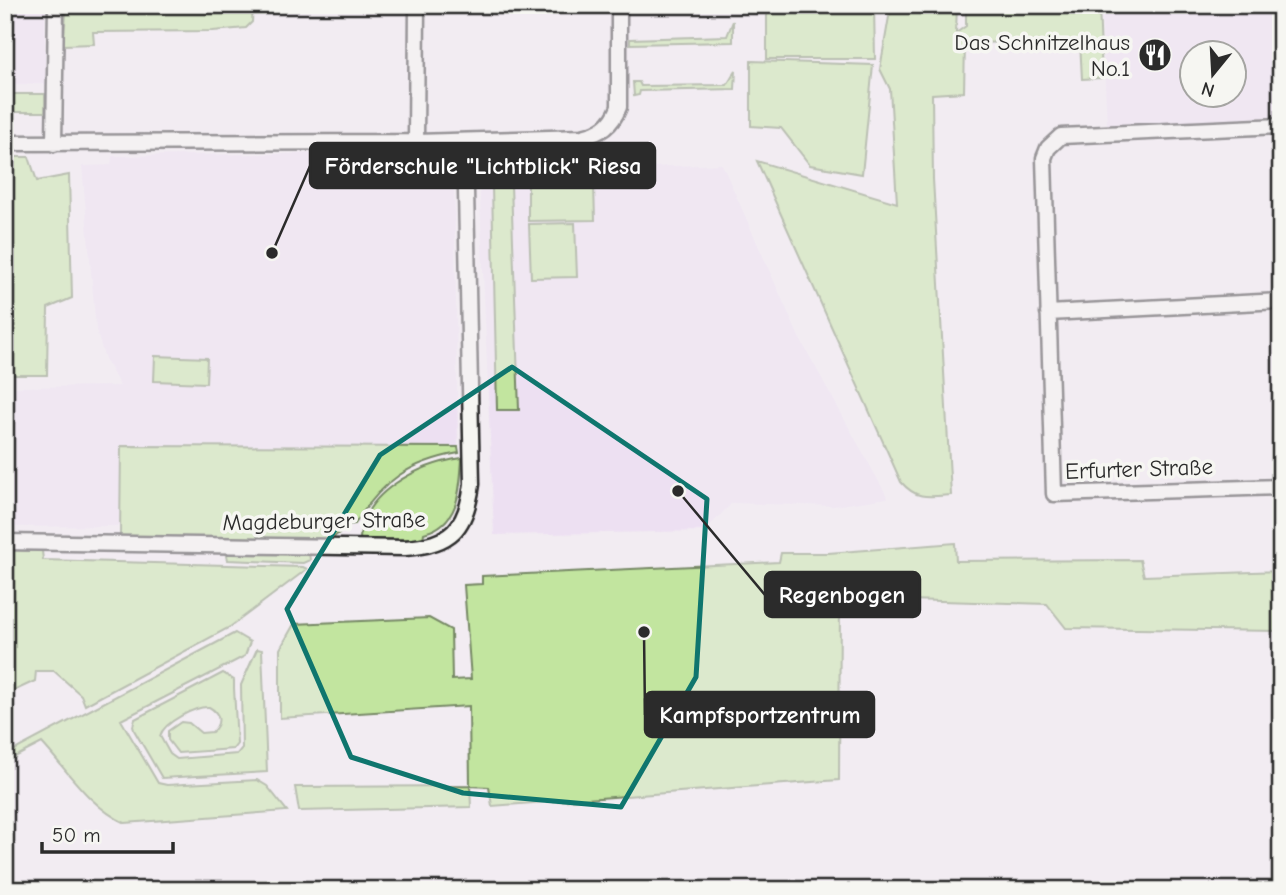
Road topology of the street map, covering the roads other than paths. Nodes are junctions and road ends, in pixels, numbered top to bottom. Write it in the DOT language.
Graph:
graph roads {
  1 [pos="55,5"];
  2 [pos="417,5"];
  3 [pos="619,5"];
  4 [pos="1281,126"];
  5 [pos="465,141"];
  6 [pos="416,142"];
  7 [pos="5,143"];
  8 [pos="54,144"];
  9 [pos="1281,301"];
  10 [pos="1048,313"];
  11 [pos="1281,487"];
  12 [pos="5,542"];
  1 -- 8 [label="street"];
  2 -- 6 [label="street"];
  3 -- 5 [label="street"];
  4 -- 10 [label="street, Erfurter Straße"];
  5 -- 6 [label="street"];
  5 -- 12 [label="street, Magdeburger Straße"];
  6 -- 8 [label="street"];
  7 -- 8 [label="street"];
  9 -- 10 [label="street"];
  10 -- 11 [label="street, Erfurter Straße"];
}
